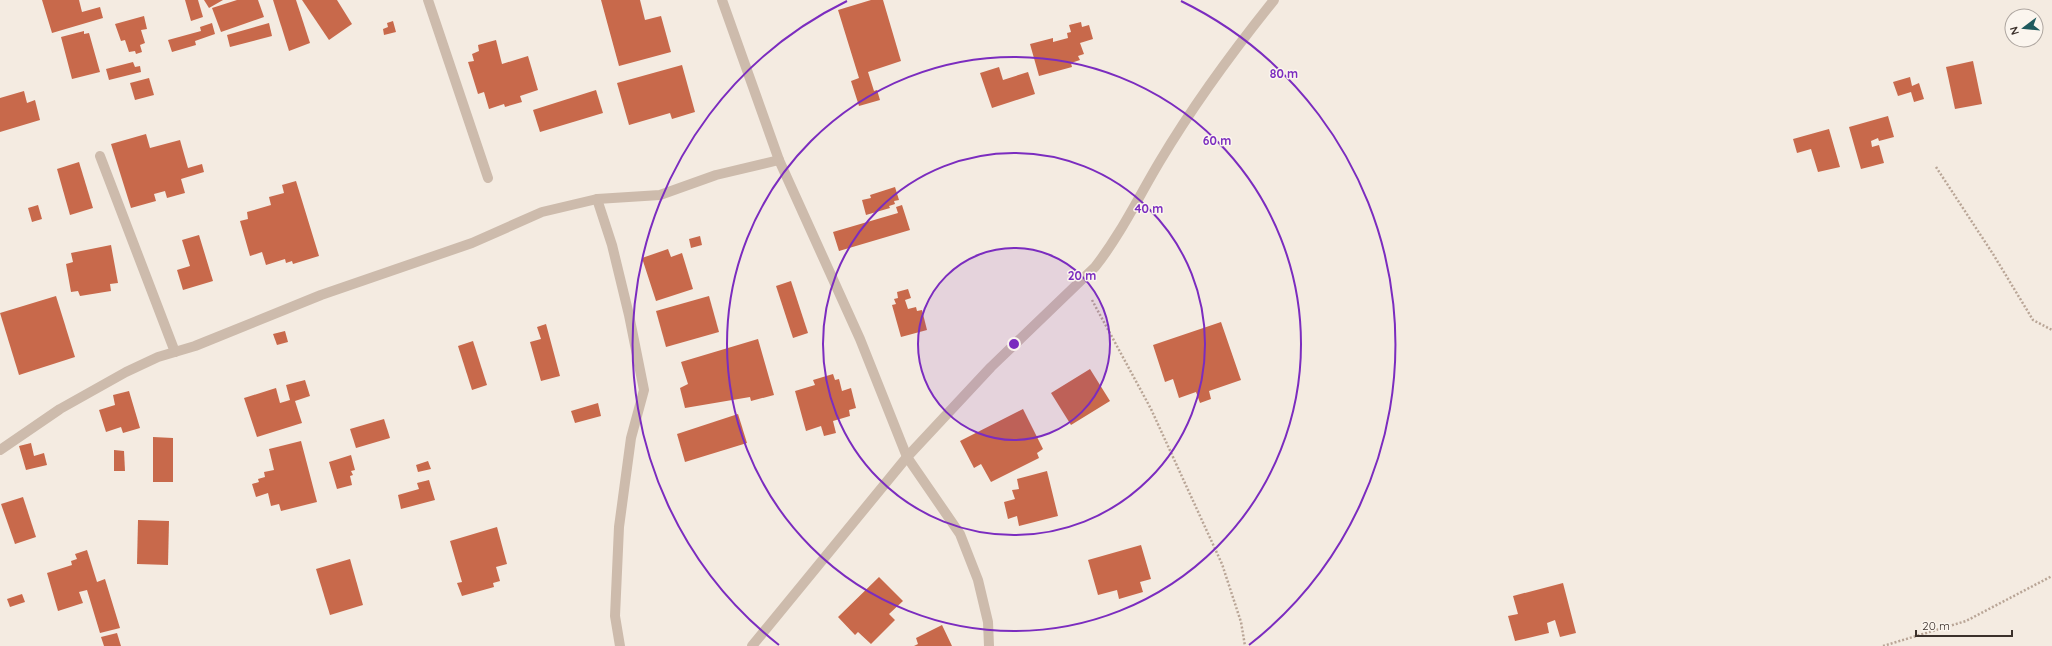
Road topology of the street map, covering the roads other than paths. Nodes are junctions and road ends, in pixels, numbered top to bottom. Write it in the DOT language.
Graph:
graph roads {
  1 [pos="428,0"];
  2 [pos="722,0"];
  3 [pos="1274,0"];
  4 [pos="100,156"];
  5 [pos="779,160"];
  6 [pos="488,178"];
  7 [pos="597,199"];
  8 [pos="174,352"];
  9 [pos="0,450"];
  10 [pos="907,457"];
  11 [pos="620,646"];
  12 [pos="752,646"];
  13 [pos="989,646"];
  1 -- 6 [label="street"];
  2 -- 5 [label="street"];
  3 -- 10 [label="street"];
  4 -- 8 [label="street"];
  5 -- 7 [label="street"];
  5 -- 10 [label="street"];
  7 -- 8 [label="street"];
  7 -- 11 [label="street"];
  8 -- 9 [label="street"];
  10 -- 12 [label="street"];
  10 -- 13 [label="street"];
}
